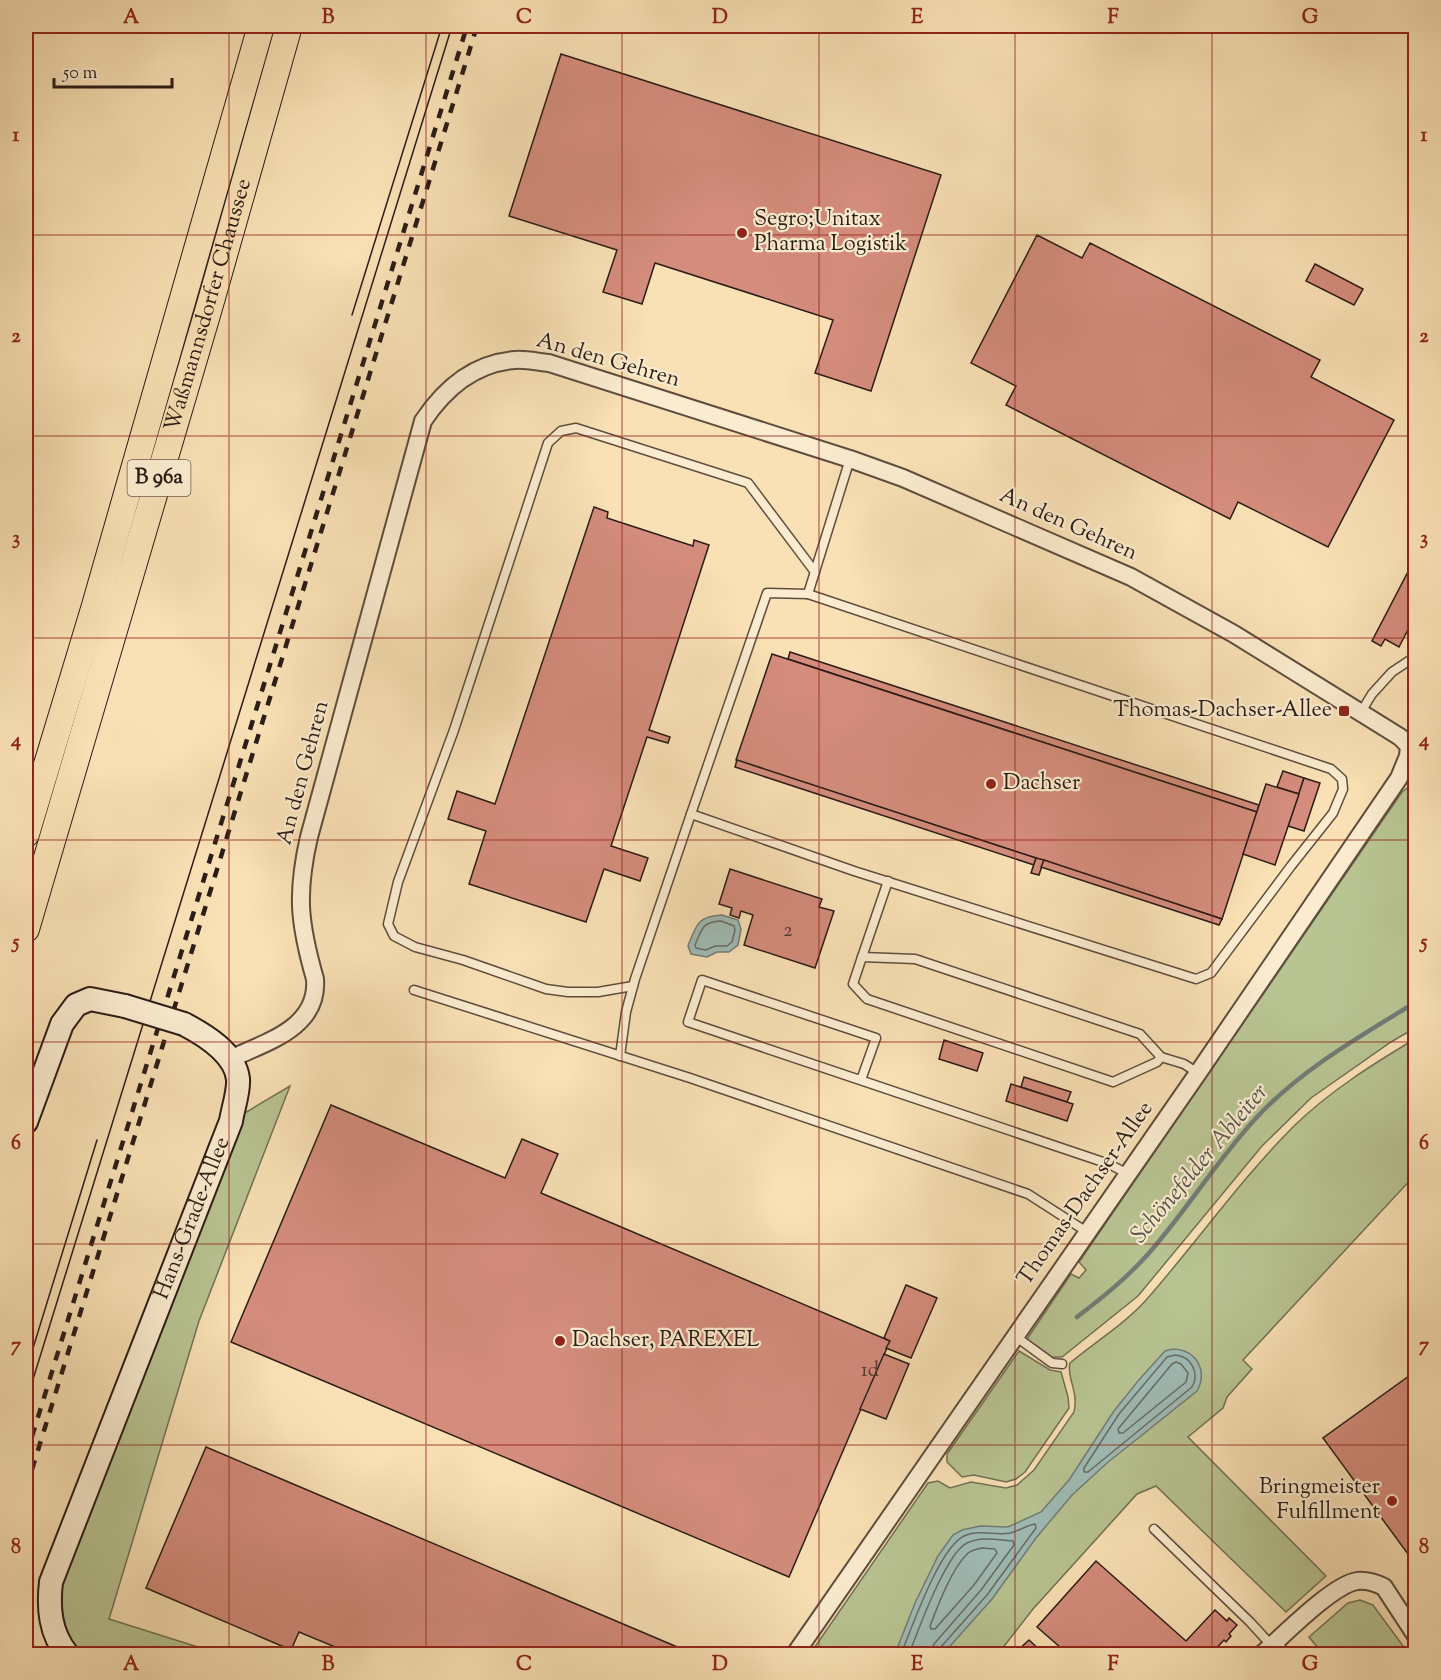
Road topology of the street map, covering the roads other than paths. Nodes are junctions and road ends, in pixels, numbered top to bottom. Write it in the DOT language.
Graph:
graph roads {
  1 [pos="261,26"];
  2 [pos="289,26"];
  3 [pos="850,459"];
  4 [pos="815,572"];
  5 [pos="808,594"];
  6 [pos="1416,656"];
  7 [pos="1361,712"];
  8 [pos="1412,757"];
  9 [pos="691,814"];
  10 [pos="26,834"];
  11 [pos="888,882"];
  12 [pos="26,929"];
  13 [pos="862,957"];
  14 [pos="633,986"];
  15 [pos="414,990"];
  16 [pos="620,1056"];
  17 [pos="1161,1057"];
  18 [pos="230,1059"];
  19 [pos="1198,1073"];
  20 [pos="861,1080"];
  21 [pos="26,1122"];
  22 [pos="1128,1174"];
  23 [pos="1087,1232"];
  24 [pos="1014,1336"];
  25 [pos="1062,1364"];
  26 [pos="1154,1529"];
  27 [pos="1416,1636"];
  28 [pos="1274,1649"];
  29 [pos="67,1654"];
  30 [pos="795,1654"];
  1 -- 10 [label="main road, Waßmannsdorfer Chaussee / B 96a"];
  2 -- 12 [label="main road, Waßmannsdorfer Chaussee / B 96a"];
  3 -- 4 [label="lane"];
  3 -- 7 [label="street, An den Gehren"];
  3 -- 18 [label="street, An den Gehren"];
  4 -- 5 [label="lane"];
  4 -- 14 [label="lane"];
  5 -- 9 [label="lane"];
  5 -- 11 [label="lane"];
  6 -- 7 [label="lane"];
  7 -- 8 [label="street, An den Gehren"];
  8 -- 19 [label="street, Thomas-Dachser-Allee"];
  9 -- 11 [label="lane"];
  9 -- 14 [label="lane"];
  11 -- 13 [label="lane"];
  13 -- 17 [label="lane"];
  13 -- 17 [label="lane"];
  14 -- 16 [label="lane"];
  15 -- 16 [label="lane"];
  16 -- 23 [label="lane"];
  17 -- 19 [label="lane"];
  18 -- 21 [label="street, bridge"];
  18 -- 29 [label="street, Hans-Grade-Allee"];
  19 -- 22 [label="street, Thomas-Dachser-Allee"];
  20 -- 20 [label="lane"];
  20 -- 22 [label="lane"];
  22 -- 23 [label="street, Thomas-Dachser-Allee"];
  23 -- 24 [label="street, Thomas-Dachser-Allee"];
  24 -- 25 [label="lane"];
  24 -- 30 [label="street, Thomas-Dachser-Allee"];
  26 -- 28 [label="lane"];
  27 -- 28 [label="street"];
}
